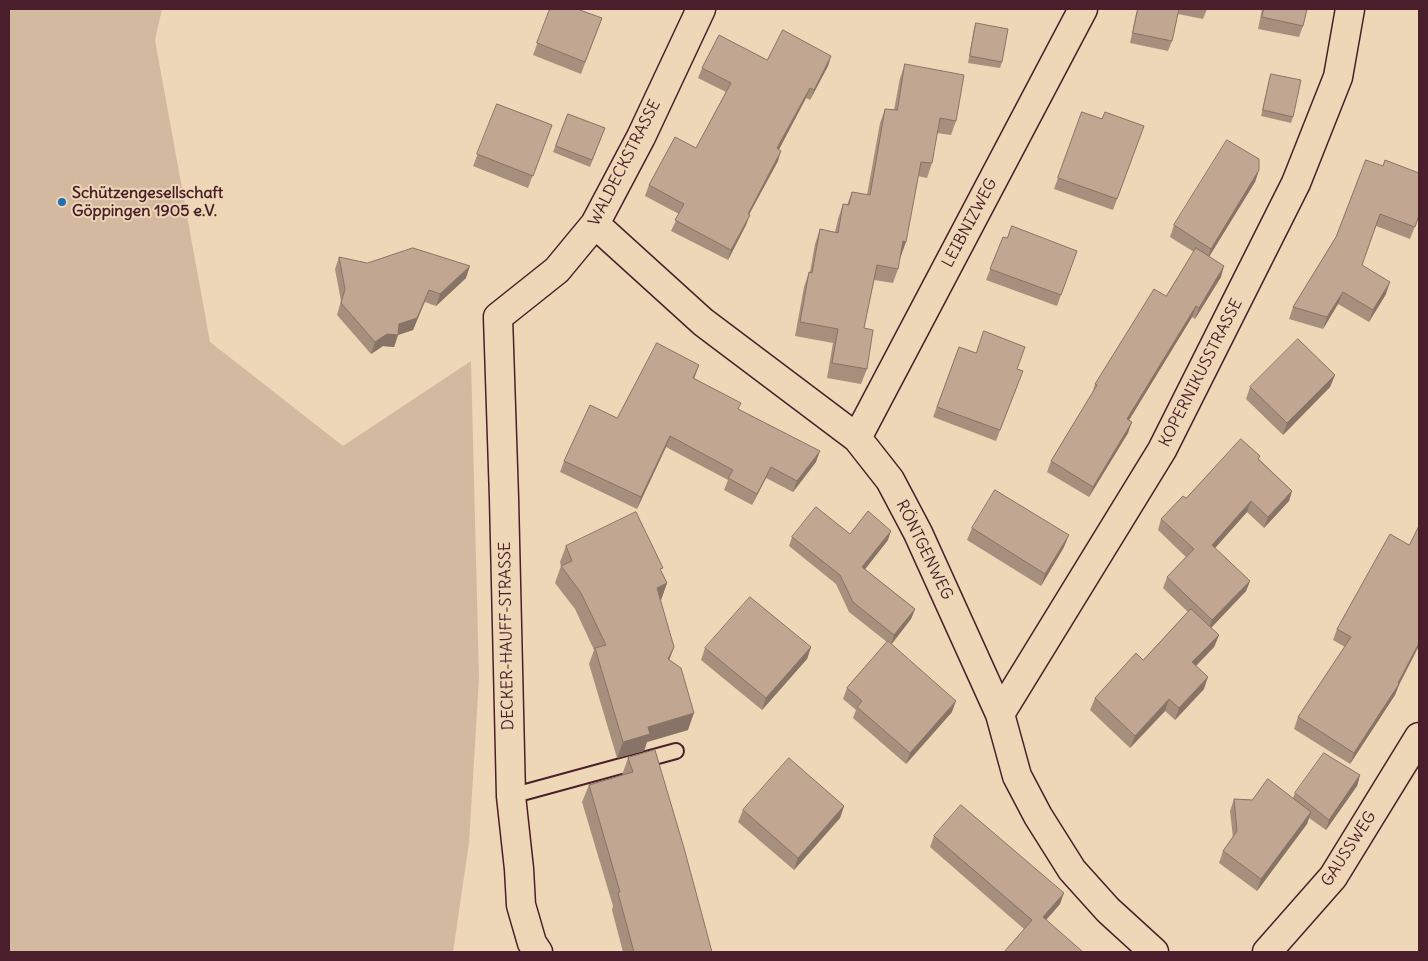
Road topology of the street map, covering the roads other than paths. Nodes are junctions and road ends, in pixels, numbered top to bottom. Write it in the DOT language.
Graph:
graph roads {
  1 [pos="701,9"];
  2 [pos="1083,9"];
  3 [pos="1350,9"];
  4 [pos="595,224"];
  5 [pos="498,317"];
  6 [pos="857,438"];
  7 [pos="1000,714"];
  8 [pos="1419,737"];
  9 [pos="676,751"];
  10 [pos="511,796"];
  11 [pos="538,952"];
  12 [pos="1154,952"];
  13 [pos="1267,952"];
  1 -- 4 [label="street, WALDECKSTRASSE"];
  2 -- 6 [label="street, LEIBNIZWEG"];
  3 -- 7 [label="street, KOPERNIKUSSTRASSE"];
  4 -- 5 [label="street, WALDECKSTRASSE"];
  4 -- 6 [label="street, RÖNTGENWEG"];
  5 -- 10 [label="street, DECKER-HAUFF-STRASSE"];
  6 -- 7 [label="street, RÖNTGENWEG"];
  7 -- 12 [label="street, RÖNTGENWEG"];
  8 -- 13 [label="street, GAUSSWEG"];
  9 -- 10 [label="lane"];
  10 -- 11 [label="street, DECKER-HAUFF-STRASSE"];
}
